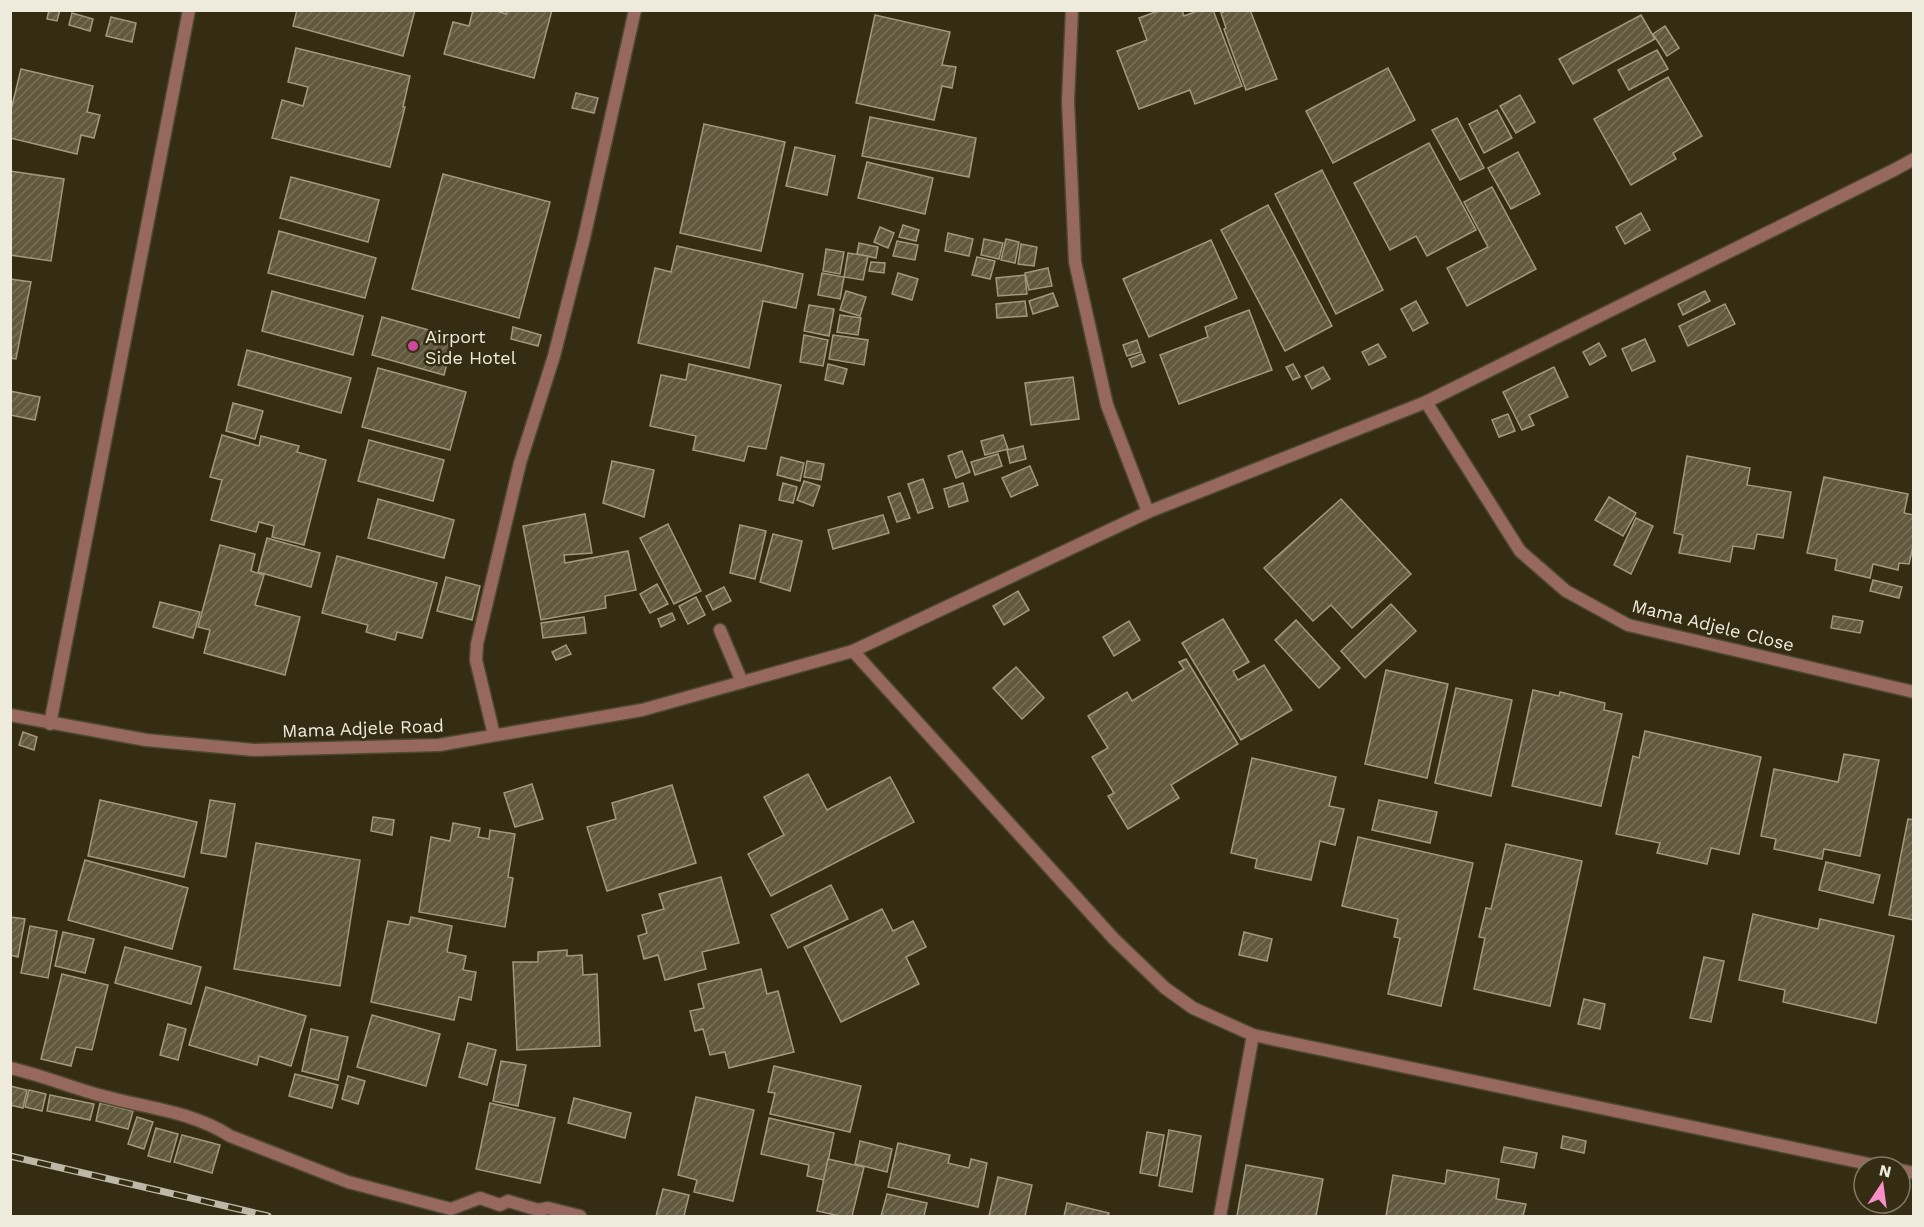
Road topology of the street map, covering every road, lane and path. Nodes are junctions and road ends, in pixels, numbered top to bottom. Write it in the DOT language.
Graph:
graph roads {
  1 [pos="189,10"];
  2 [pos="635,10"];
  3 [pos="1072,10"];
  4 [pos="1914,159"];
  5 [pos="1426,402"];
  6 [pos="1148,512"];
  7 [pos="720,630"];
  8 [pos="853,651"];
  9 [pos="742,682"];
  10 [pos="1914,692"];
  11 [pos="10,715"];
  12 [pos="50,724"];
  13 [pos="494,735"];
  14 [pos="1253,1035"];
  15 [pos="10,1068"];
  16 [pos="1852,1160"];
  17 [pos="580,1216"];
  18 [pos="1220,1216"];
  1 -- 12 [label="street"];
  2 -- 13 [label="street"];
  3 -- 6 [label="street"];
  4 -- 5 [label="street, Mama Adjele Road"];
  5 -- 6 [label="street, Mama Adjele Road"];
  5 -- 10 [label="street, Mama Adjele Close"];
  6 -- 8 [label="street, Mama Adjele Road"];
  7 -- 9 [label="street"];
  8 -- 9 [label="street, Mama Adjele Road"];
  8 -- 14 [label="street"];
  9 -- 13 [label="street, Mama Adjele Road"];
  11 -- 12 [label="street, Mama Adjele Road"];
  12 -- 13 [label="street, Mama Adjele Road"];
  14 -- 16 [label="street"];
  14 -- 18 [label="street"];
  15 -- 17 [label="street"];
}
